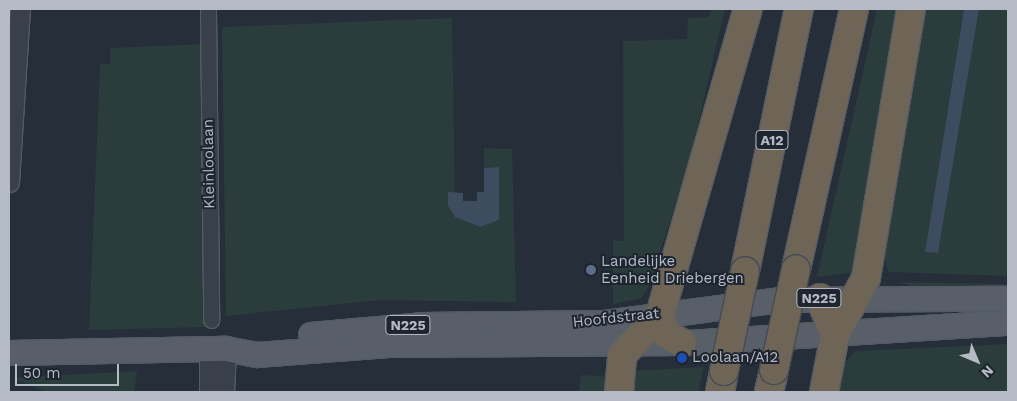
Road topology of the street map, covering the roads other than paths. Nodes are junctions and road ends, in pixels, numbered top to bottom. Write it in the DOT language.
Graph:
graph roads {
  1 [pos="20,9"];
  2 [pos="208,9"];
  3 [pos="748,9"];
  4 [pos="799,9"];
  5 [pos="854,9"];
  6 [pos="911,9"];
  7 [pos="9,182"];
  8 [pos="820,298"];
  9 [pos="858,298"];
  10 [pos="1008,299"];
  11 [pos="660,314"];
  12 [pos="211,320"];
  13 [pos="1008,323"];
  14 [pos="835,335"];
  15 [pos="682,343"];
  16 [pos="217,349"];
  17 [pos="620,351"];
  18 [pos="9,354"];
  19 [pos="771,381"];
  20 [pos="722,382"];
  21 [pos="210,392"];
  22 [pos="224,392"];
  23 [pos="619,392"];
  24 [pos="824,392"];
  1 -- 7 [label="street"];
  2 -- 12 [label="street, Kleinloolaan"];
  3 -- 11 [label="highway"];
  4 -- 20 [label="highway, A12, bridge"];
  5 -- 19 [label="highway, bridge"];
  6 -- 9 [label="highway"];
  8 -- 9 [label="main road, Hoofdstraat / N225"];
  8 -- 11 [label="main road, Hoofdstraat / N225"];
  8 -- 14 [label="highway"];
  9 -- 10 [label="main road, Hoofdstraat"];
  9 -- 14 [label="highway"];
  11 -- 15 [label="highway"];
  11 -- 16 [label="main road, Hoofdstraat / N225"];
  11 -- 17 [label="highway"];
  13 -- 14 [label="main road, Hoofdstraat"];
  14 -- 15 [label="main road, Hoofdstraat / N225"];
  14 -- 24 [label="highway"];
  15 -- 17 [label="main road, Hoofdstraat / N225"];
  16 -- 17 [label="main road, Hoofdstraat / N225"];
  16 -- 18 [label="main road, Hoofdstraat / N225"];
  16 -- 21 [label="street"];
  16 -- 22 [label="street"];
  17 -- 23 [label="highway"];
}
